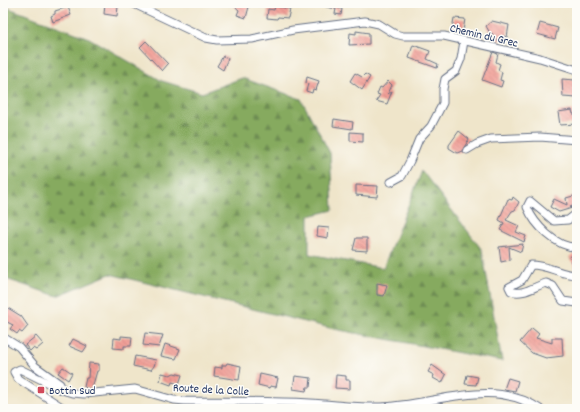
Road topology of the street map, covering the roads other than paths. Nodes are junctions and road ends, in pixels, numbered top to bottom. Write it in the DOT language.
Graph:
graph roads {
  1 [pos="132,3"];
  2 [pos="464,41"];
  3 [pos="577,70"];
  4 [pos="577,140"];
  5 [pos="468,150"];
  6 [pos="391,182"];
  7 [pos="577,212"];
  8 [pos="577,246"];
  9 [pos="577,275"];
  10 [pos="577,303"];
  11 [pos="3,337"];
  12 [pos="62,390"];
  13 [pos="346,407"];
  14 [pos="65,409"];
  15 [pos="540,409"];
  1 -- 2 [label="street, Chemin du Grec"];
  2 -- 3 [label="street, Chemin du Grec"];
  2 -- 6 [label="street"];
  4 -- 5 [label="street"];
  7 -- 8 [label="street"];
  9 -- 10 [label="street"];
  11 -- 12 [label="street"];
  12 -- 13 [label="street, Route de la Colle"];
  12 -- 14 [label="street, Route de la Colle"];
  13 -- 15 [label="street, Route de la Colle"];
}
